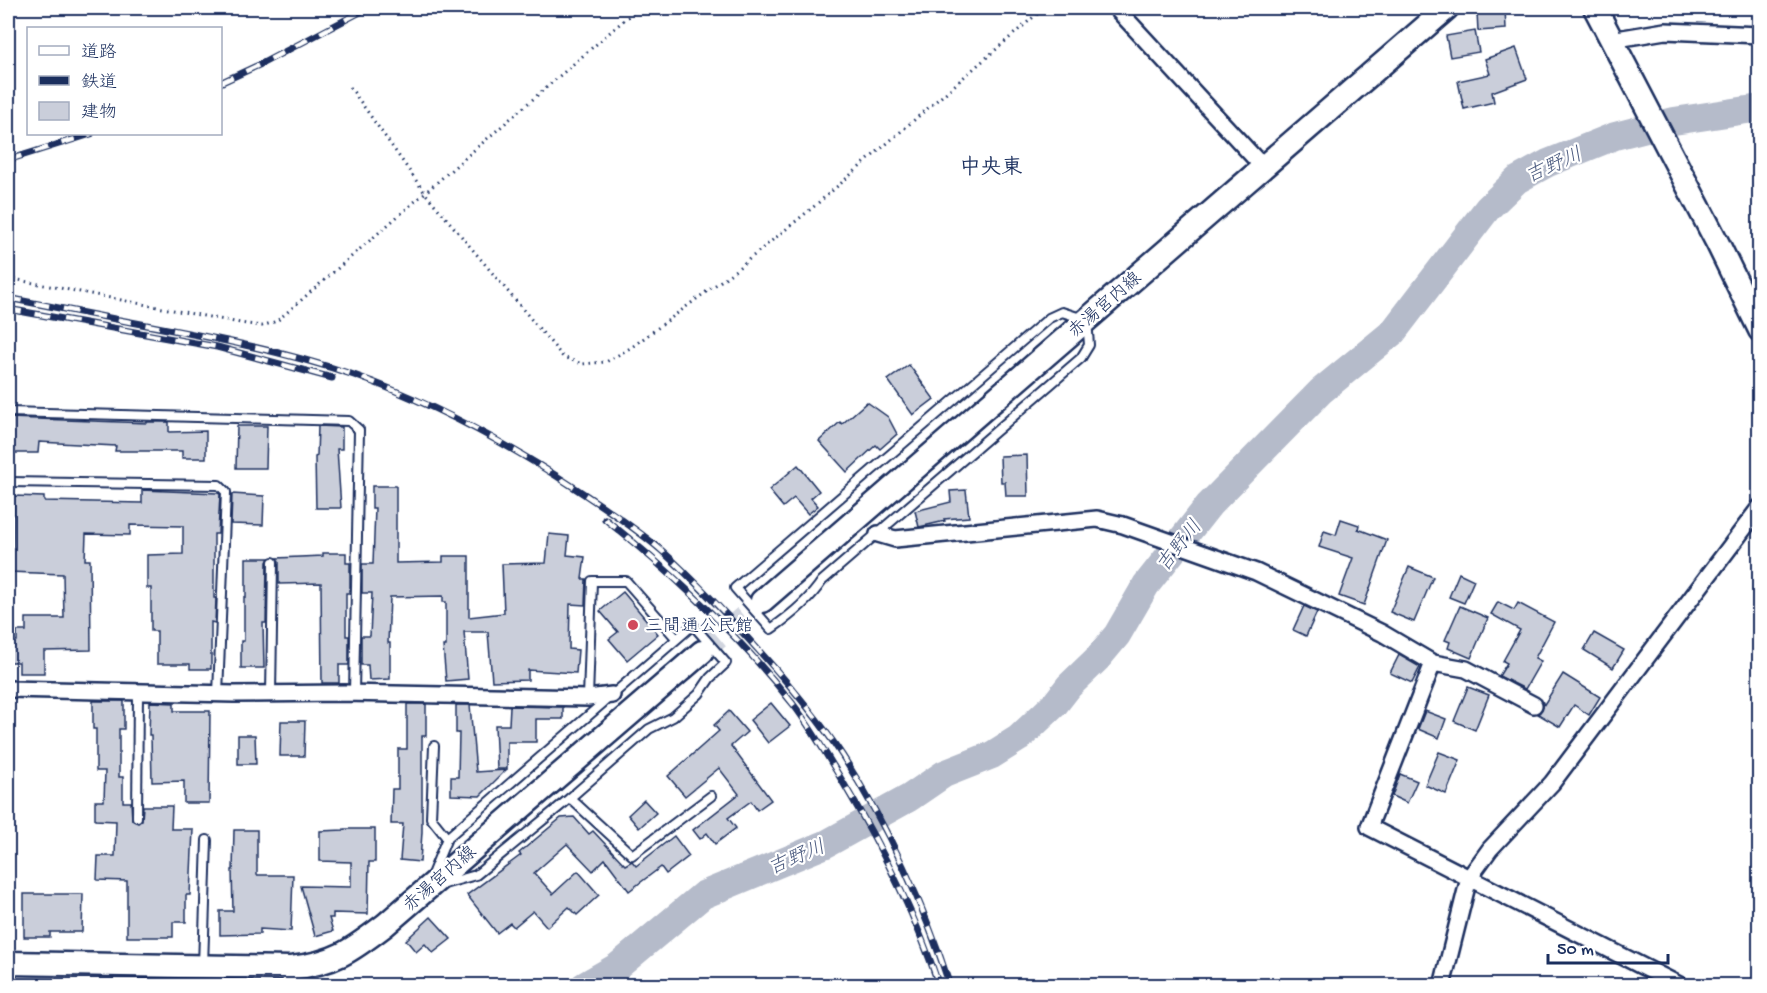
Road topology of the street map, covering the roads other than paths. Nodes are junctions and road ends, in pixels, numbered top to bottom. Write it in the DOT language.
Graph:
graph roads {
  1 [pos="1116,8"];
  2 [pos="1447,8"];
  3 [pos="1594,8"];
  4 [pos="1429,16"];
  5 [pos="1760,35"];
  6 [pos="1611,40"];
  7 [pos="1263,166"];
  8 [pos="1087,320"];
  9 [pos="1760,330"];
  10 [pos="8,412"];
  11 [pos="8,482"];
  12 [pos="1760,507"];
  13 [pos="878,534"];
  14 [pos="273,562"];
  15 [pos="762,601"];
  16 [pos="676,638"];
  17 [pos="702,652"];
  18 [pos="1433,663"];
  19 [pos="8,689"];
  20 [pos="138,693"];
  21 [pos="354,693"];
  22 [pos="218,694"];
  23 [pos="271,694"];
  24 [pos="612,695"];
  25 [pos="588,698"];
  26 [pos="1534,705"];
  27 [pos="434,746"];
  28 [pos="711,796"];
  29 [pos="570,798"];
  30 [pos="137,817"];
  31 [pos="447,838"];
  32 [pos="207,840"];
  33 [pos="1469,878"];
  34 [pos="426,889"];
  35 [pos="8,963"];
  36 [pos="203,967"];
  37 [pos="143,975"];
  38 [pos="290,977"];
  39 [pos="1442,986"];
  40 [pos="1681,986"];
  1 -- 7 [label="street"];
  2 -- 4 [label="main road, 赤湯宮内線"];
  3 -- 6 [label="main road"];
  4 -- 7 [label="main road, 赤湯宮内線"];
  5 -- 6 [label="street"];
  6 -- 9 [label="main road"];
  7 -- 8 [label="main road, 赤湯宮内線"];
  8 -- 13 [label="lane"];
  8 -- 13 [label="lane"];
  8 -- 15 [label="main road, 赤湯宮内線"];
  10 -- 21 [label="lane"];
  11 -- 22 [label="lane"];
  12 -- 33 [label="street"];
  13 -- 18 [label="street"];
  14 -- 23 [label="lane"];
  16 -- 24 [label="lane"];
  16 -- 25 [label="lane"];
  16 -- 29 [label="lane"];
  17 -- 34 [label="main road, 赤湯宮内線"];
  18 -- 26 [label="street"];
  18 -- 33 [label="street"];
  19 -- 20 [label="street"];
  20 -- 22 [label="street"];
  20 -- 30 [label="lane"];
  21 -- 23 [label="street"];
  21 -- 25 [label="street"];
  22 -- 23 [label="street"];
  24 -- 25 [label="street"];
  24 -- 31 [label="lane"];
  27 -- 31 [label="lane"];
  28 -- 29 [label="lane"];
  29 -- 34 [label="lane"];
  31 -- 34 [label="lane"];
  32 -- 36 [label="lane"];
  33 -- 39 [label="street"];
  33 -- 40 [label="street"];
  34 -- 38 [label="main road, 赤湯宮内線"];
  35 -- 37 [label="main road, 赤湯宮内線"];
  36 -- 37 [label="main road, 赤湯宮内線"];
  36 -- 38 [label="main road, 赤湯宮内線"];
}
